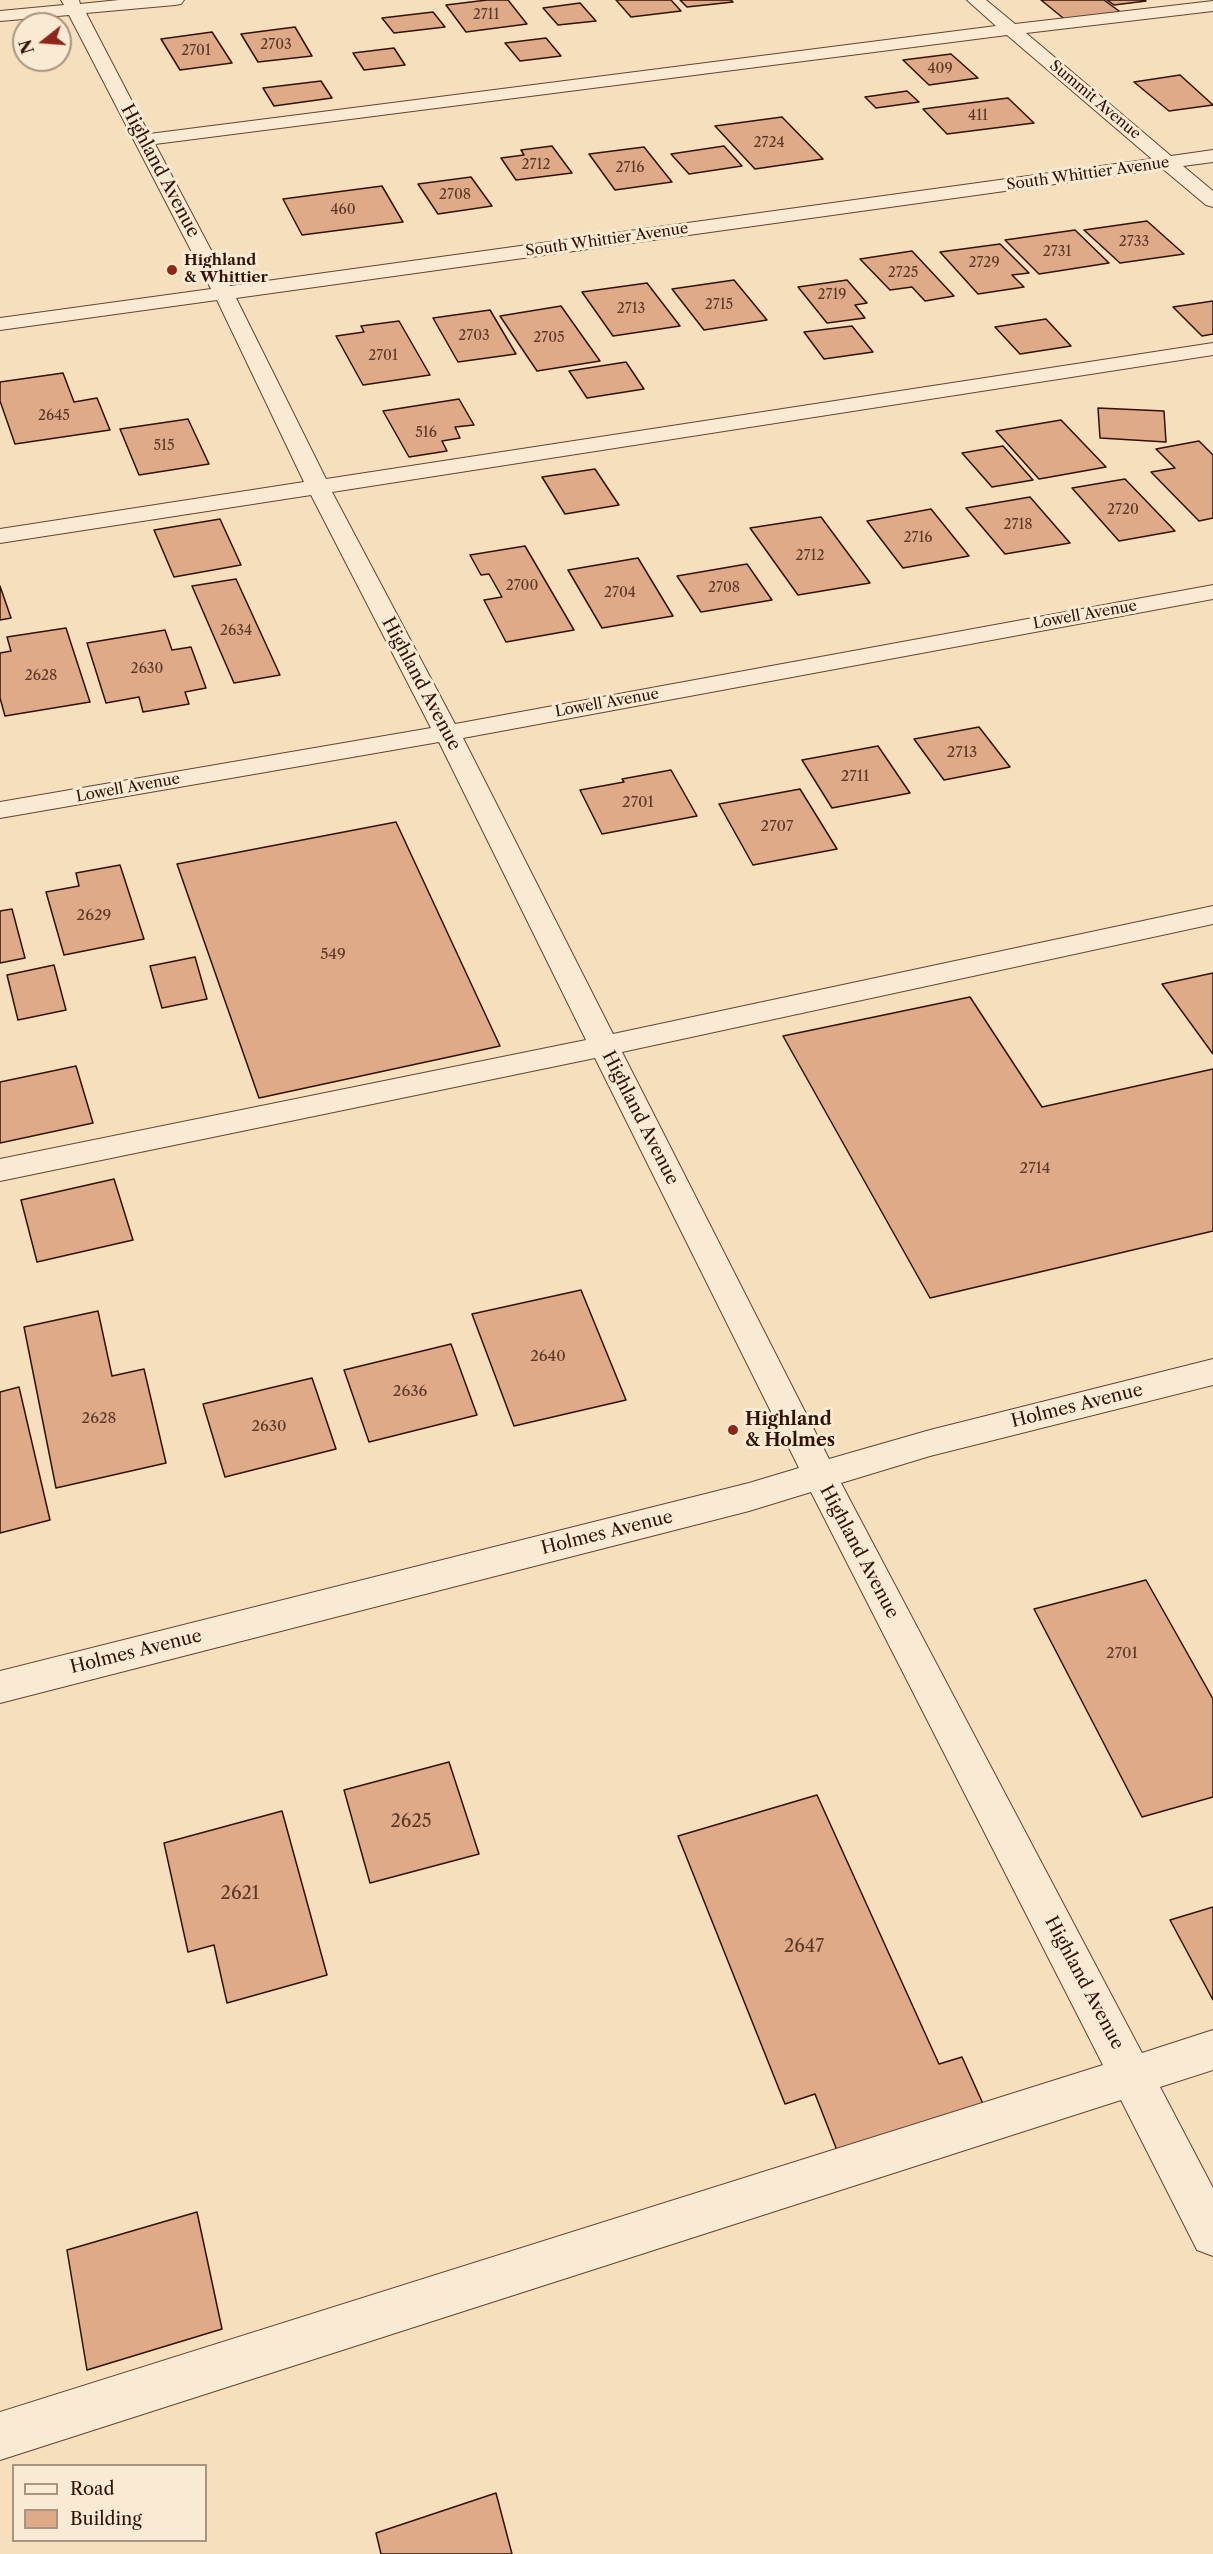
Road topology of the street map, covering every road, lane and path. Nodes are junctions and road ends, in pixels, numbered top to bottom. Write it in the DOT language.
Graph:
graph roads {
  1 [pos="175,0"];
  2 [pos="976,0"];
  3 [pos="73,5"];
  4 [pos="1213,6"];
  5 [pos="0,16"];
  6 [pos="1012,31"];
  7 [pos="144,140"];
  8 [pos="1213,156"];
  9 [pos="1168,163"];
  10 [pos="1213,201"];
  11 [pos="223,292"];
  12 [pos="0,324"];
  13 [pos="1213,349"];
  14 [pos="317,485"];
  15 [pos="0,536"];
  16 [pos="1213,592"];
  17 [pos="447,733"];
  18 [pos="0,810"];
  19 [pos="1213,915"];
  20 [pos="604,1046"];
  21 [pos="0,1170"];
  22 [pos="1213,1372"];
  23 [pos="820,1476"];
  24 [pos="0,1687"];
  25 [pos="1213,2050"];
  26 [pos="1132,2075"];
  27 [pos="1213,2234"];
  28 [pos="0,2436"];
  1 -- 3 [label="street"];
  2 -- 6 [label="street, Summit Avenue"];
  3 -- 5 [label="street"];
  3 -- 7 [label="street, Highland Avenue"];
  4 -- 6 [label="street"];
  6 -- 7 [label="street"];
  6 -- 9 [label="street, Summit Avenue"];
  7 -- 11 [label="street, Highland Avenue"];
  8 -- 9 [label="street, South Whittier Avenue"];
  9 -- 10 [label="street, Summit Avenue"];
  9 -- 11 [label="street, South Whittier Avenue"];
  11 -- 12 [label="street, South Whittier Avenue"];
  11 -- 14 [label="street, Highland Avenue"];
  13 -- 14 [label="street"];
  14 -- 15 [label="street"];
  14 -- 17 [label="street, Highland Avenue"];
  16 -- 17 [label="street, Lowell Avenue"];
  17 -- 18 [label="street, Lowell Avenue"];
  17 -- 20 [label="street, Highland Avenue"];
  19 -- 20 [label="street"];
  20 -- 21 [label="street"];
  20 -- 23 [label="street, Highland Avenue"];
  22 -- 23 [label="street, Holmes Avenue"];
  23 -- 24 [label="street, Holmes Avenue"];
  23 -- 26 [label="street, Highland Avenue"];
  25 -- 26 [label="street"];
  26 -- 27 [label="street, Highland Avenue"];
  26 -- 28 [label="street"];
}
